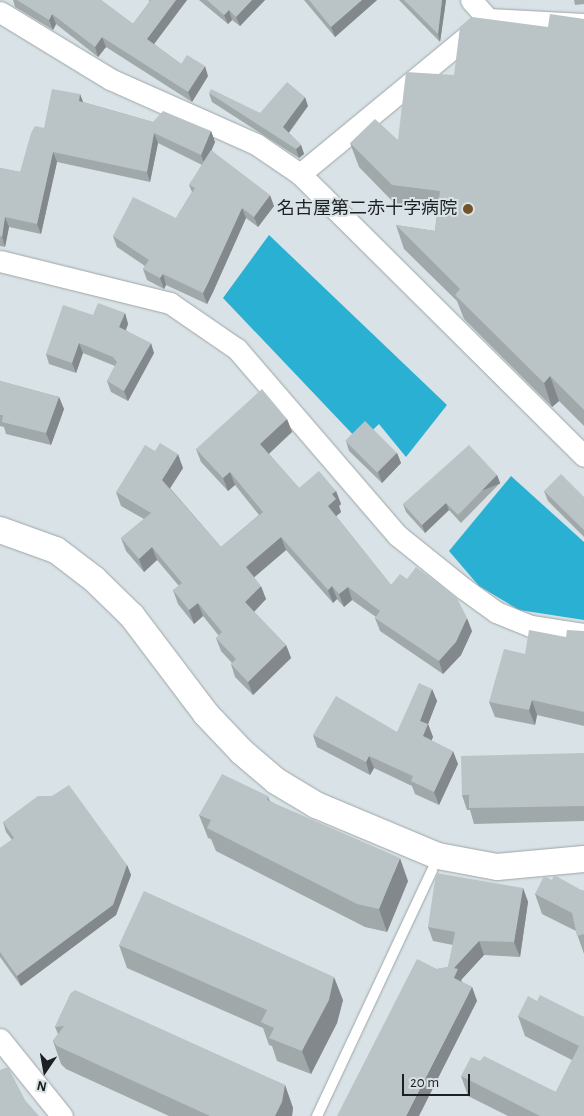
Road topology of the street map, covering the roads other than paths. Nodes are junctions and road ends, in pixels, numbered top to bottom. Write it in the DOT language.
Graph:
graph roads {
  1 [pos="471,0"];
  2 [pos="0,12"];
  3 [pos="488,19"];
  4 [pos="584,24"];
  5 [pos="300,174"];
  6 [pos="0,261"];
  7 [pos="584,456"];
  8 [pos="0,530"];
  9 [pos="584,634"];
  10 [pos="584,860"];
  11 [pos="432,870"];
  12 [pos="0,1039"];
  13 [pos="62,1116"];
  14 [pos="317,1116"];
  1 -- 3 [label="street"];
  2 -- 5 [label="street"];
  3 -- 4 [label="street"];
  3 -- 5 [label="street"];
  5 -- 7 [label="street"];
  6 -- 9 [label="street"];
  8 -- 10 [label="street"];
  11 -- 14 [label="lane"];
  12 -- 13 [label="street"];
}
